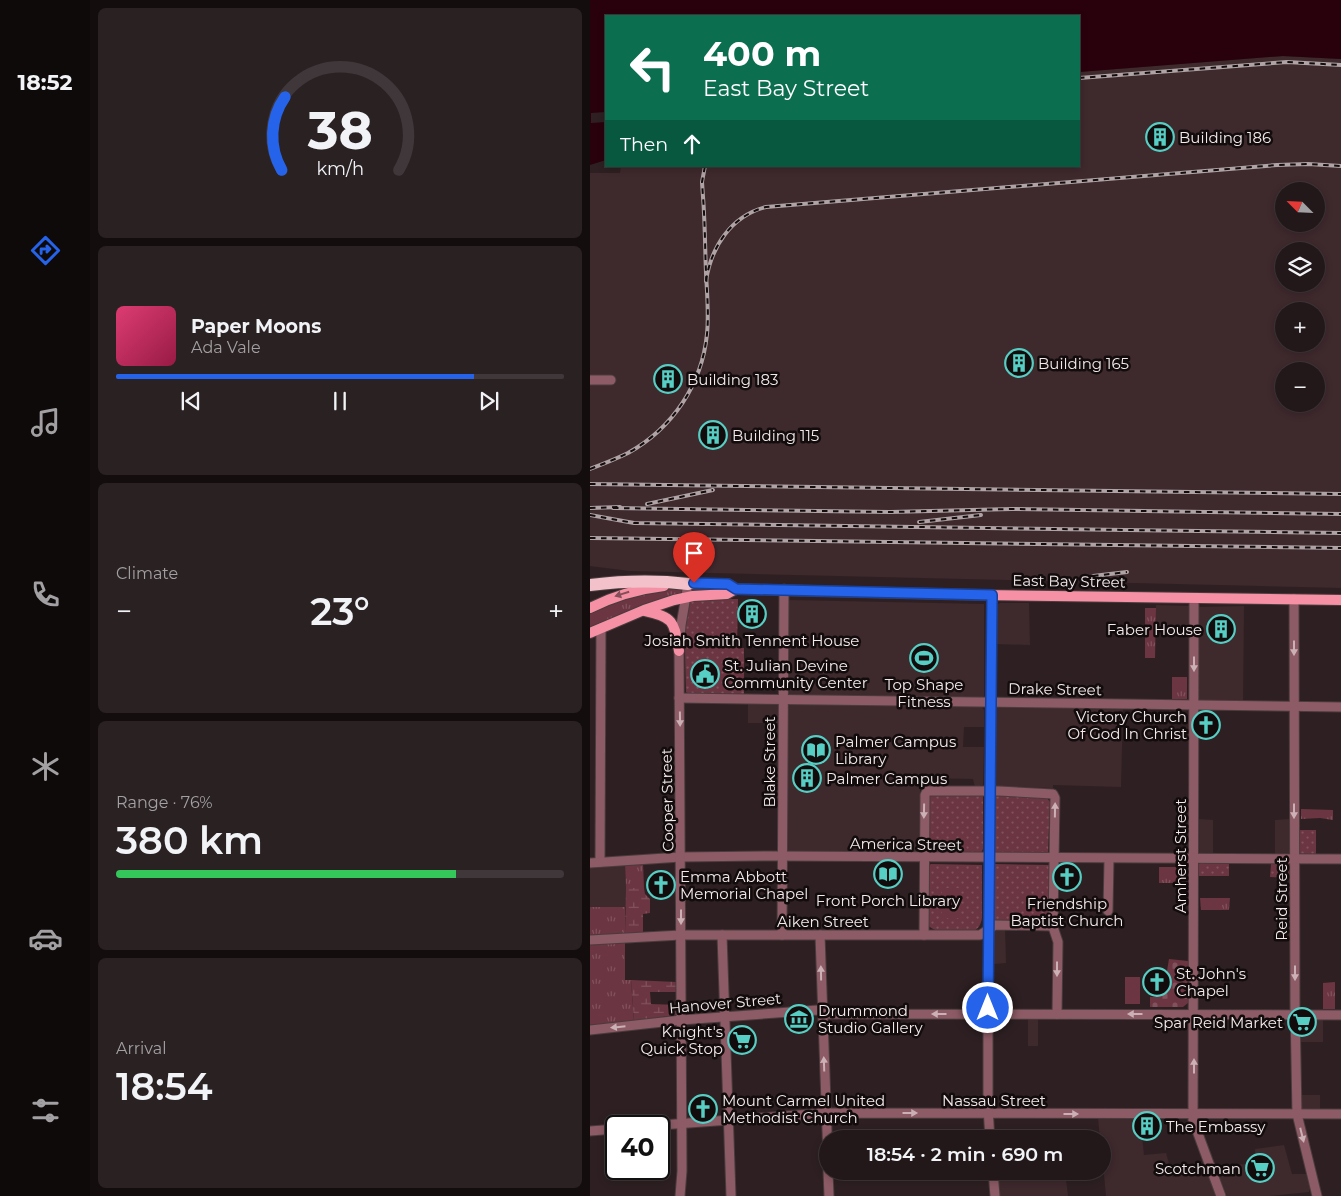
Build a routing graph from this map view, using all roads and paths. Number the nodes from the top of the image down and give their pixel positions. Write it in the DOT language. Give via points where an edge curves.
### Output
graph roads {
  1 [pos="590,380"];
  2 [pos="611,380"];
  3 [pos="688,584"];
  4 [pos="590,585"];
  5 [pos="736,589"];
  6 [pos="784,589"];
  7 [pos="992,595"];
  8 [pos="685,597"];
  9 [pos="1194,598"];
  10 [pos="1294,599"];
  11 [pos="1341,600"];
  12 [pos="590,608"];
  13 [pos="644,610"];
  14 [pos="601,628"];
  15 [pos="590,633"];
  16 [pos="679,651"];
  17 [pos="679,698"];
  18 [pos="783,700"];
  19 [pos="990,702"];
  20 [pos="1194,705"];
  21 [pos="1294,707"];
  22 [pos="1341,707"];
  23 [pos="990,791"];
  24 [pos="782,856"];
  25 [pos="681,857"];
  26 [pos="924,857"];
  27 [pos="988,858"];
  28 [pos="1054,859"];
  29 [pos="1109,859"];
  30 [pos="1194,859"];
  31 [pos="1294,859"];
  32 [pos="1341,859"];
  33 [pos="600,862"];
  34 [pos="590,863"];
  35 [pos="1108,911"];
  36 [pos="1054,926"];
  37 [pos="988,930"];
  38 [pos="681,935"];
  39 [pos="722,935"];
  40 [pos="782,935"];
  41 [pos="820,935"];
  42 [pos="924,935"];
  43 [pos="590,940"];
  44 [pos="822,1012"];
  45 [pos="988,1014"];
  46 [pos="1057,1014"];
  47 [pos="1194,1014"];
  48 [pos="1295,1015"];
  49 [pos="1341,1015"];
  50 [pos="725,1016"];
  51 [pos="681,1020"];
  52 [pos="590,1030"];
  53 [pos="826,1113"];
  54 [pos="988,1113"];
  55 [pos="1194,1114"];
  56 [pos="1297,1114"];
  57 [pos="1341,1114"];
  58 [pos="728,1121"];
  59 [pos="682,1124"];
  60 [pos="670,1125"];
  61 [pos="605,1130"];
  62 [pos="827,1130"];
  63 [pos="989,1130"];
  64 [pos="590,1131"];
  65 [pos="828,1180"];
  66 [pos="994,1180"];
  67 [pos="680,1196"];
  68 [pos="731,1196"];
  69 [pos="829,1196"];
  70 [pos="995,1196"];
  71 [pos="1221,1196"];
  72 [pos="1316,1196"];
  1 -- 2 [label="street"];
  3 -- 4 [label="highway" via="653,580"];
  3 -- 5 [label="main road" via="728,584"];
  3 -- 8 [label="street, Cooper Street"];
  3 -- 12 [label="main road, one-way" via="635,590"];
  5 -- 6 [label="main road, East Bay Street"];
  5 -- 8 [label="main road" via="727,594"];
  6 -- 7 [label="main road, East Bay Street"];
  6 -- 18 [label="street, Blake Street"];
  7 -- 9 [label="main road, East Bay Street"];
  7 -- 19 [label="street"];
  8 -- 13 [label="main road"];
  8 -- 16 [label="street, Cooper Street"];
  9 -- 10 [label="main road, East Bay Street"];
  9 -- 20 [label="street, Amherst Street, one-way"];
  10 -- 11 [label="main road, East Bay Street"];
  10 -- 21 [label="street, Reid Street, one-way"];
  13 -- 14 [label="main road"];
  13 -- 16 [label="main road" via="664,616 672,623"];
  14 -- 15 [label="main road"];
  14 -- 33 [label="street"];
  16 -- 17 [label="street, Cooper Street"];
  17 -- 18 [label="street, Drake Street"];
  17 -- 25 [label="street, Cooper Street, one-way"];
  18 -- 19 [label="street, Drake Street"];
  18 -- 24 [label="street, Blake Street"];
  19 -- 20 [label="street, Drake Street"];
  19 -- 23 [label="street"];
  20 -- 21 [label="street, Drake Street"];
  20 -- 30 [label="street, Amherst Street"];
  21 -- 22 [label="street, Drake Street"];
  21 -- 31 [label="street, Reid Street, one-way"];
  23 -- 26 [label="street, one-way" via="927,791"];
  23 -- 27 [label="street"];
  28 -- 23 [label="street, one-way" via="1053,794"];
  24 -- 25 [label="street, America Street"];
  24 -- 26 [label="street, America Street"];
  24 -- 40 [label="street, Blake Street"];
  25 -- 33 [label="street, America Street"];
  25 -- 38 [label="street, Cooper Street, one-way"];
  26 -- 27 [label="street, America Street"];
  26 -- 42 [label="street"];
  27 -- 28 [label="street, America Street"];
  27 -- 37 [label="street"];
  28 -- 29 [label="street, America Street"];
  28 -- 36 [label="street"];
  29 -- 30 [label="street, America Street"];
  29 -- 35 [label="street"];
  30 -- 31 [label="street, America Street"];
  30 -- 47 [label="street, Amherst Street"];
  31 -- 32 [label="street, America Street"];
  31 -- 48 [label="street, Reid Street, one-way"];
  33 -- 34 [label="street, America Street"];
  36 -- 37 [label="street, Aiken Street" via="994,925"];
  36 -- 46 [label="street, one-way" via="1058,942"];
  37 -- 42 [label="street, Aiken Street" via="980,935"];
  37 -- 45 [label="street"];
  38 -- 39 [label="street, Aiken Street"];
  38 -- 43 [label="street, Aiken Street"];
  38 -- 51 [label="street, Cooper Street"];
  39 -- 40 [label="street, Aiken Street"];
  39 -- 50 [label="street"];
  40 -- 41 [label="street, Aiken Street"];
  41 -- 42 [label="street, Aiken Street"];
  44 -- 41 [label="street, one-way"];
  45 -- 44 [label="street, Hanover Street, one-way"];
  44 -- 50 [label="street, Hanover Street"];
  53 -- 44 [label="street, one-way"];
  45 -- 46 [label="street, Hanover Street"];
  45 -- 54 [label="street"];
  47 -- 46 [label="street, Hanover Street, one-way"];
  47 -- 48 [label="street, Hanover Street"];
  55 -- 47 [label="street, Amherst Street, one-way"];
  48 -- 49 [label="street, Hanover Street"];
  48 -- 56 [label="street, Reid Street"];
  50 -- 51 [label="street, Hanover Street"];
  50 -- 58 [label="street"];
  51 -- 52 [label="street, Hanover Street, one-way"];
  51 -- 59 [label="street, Cooper Street"];
  53 -- 54 [label="street, Nassau Street, one-way"];
  53 -- 58 [label="street, Nassau Street"];
  53 -- 62 [label="street"];
  54 -- 55 [label="street, Nassau Street, one-way"];
  54 -- 63 [label="street"];
  55 -- 56 [label="street, Nassau Street"];
  55 -- 71 [label="street, Amherst Street" via="1193,1120"];
  56 -- 57 [label="street, Nassau Street"];
  56 -- 72 [label="street, Reid Street, one-way"];
  58 -- 59 [label="street, Nassau Street"];
  58 -- 68 [label="street"];
  59 -- 60 [label="street, Nassau Street"];
  59 -- 67 [label="street, Cooper Street"];
  61 -- 64 [label="street"];
  65 -- 69 [label="street"];
  66 -- 70 [label="street"];
}
